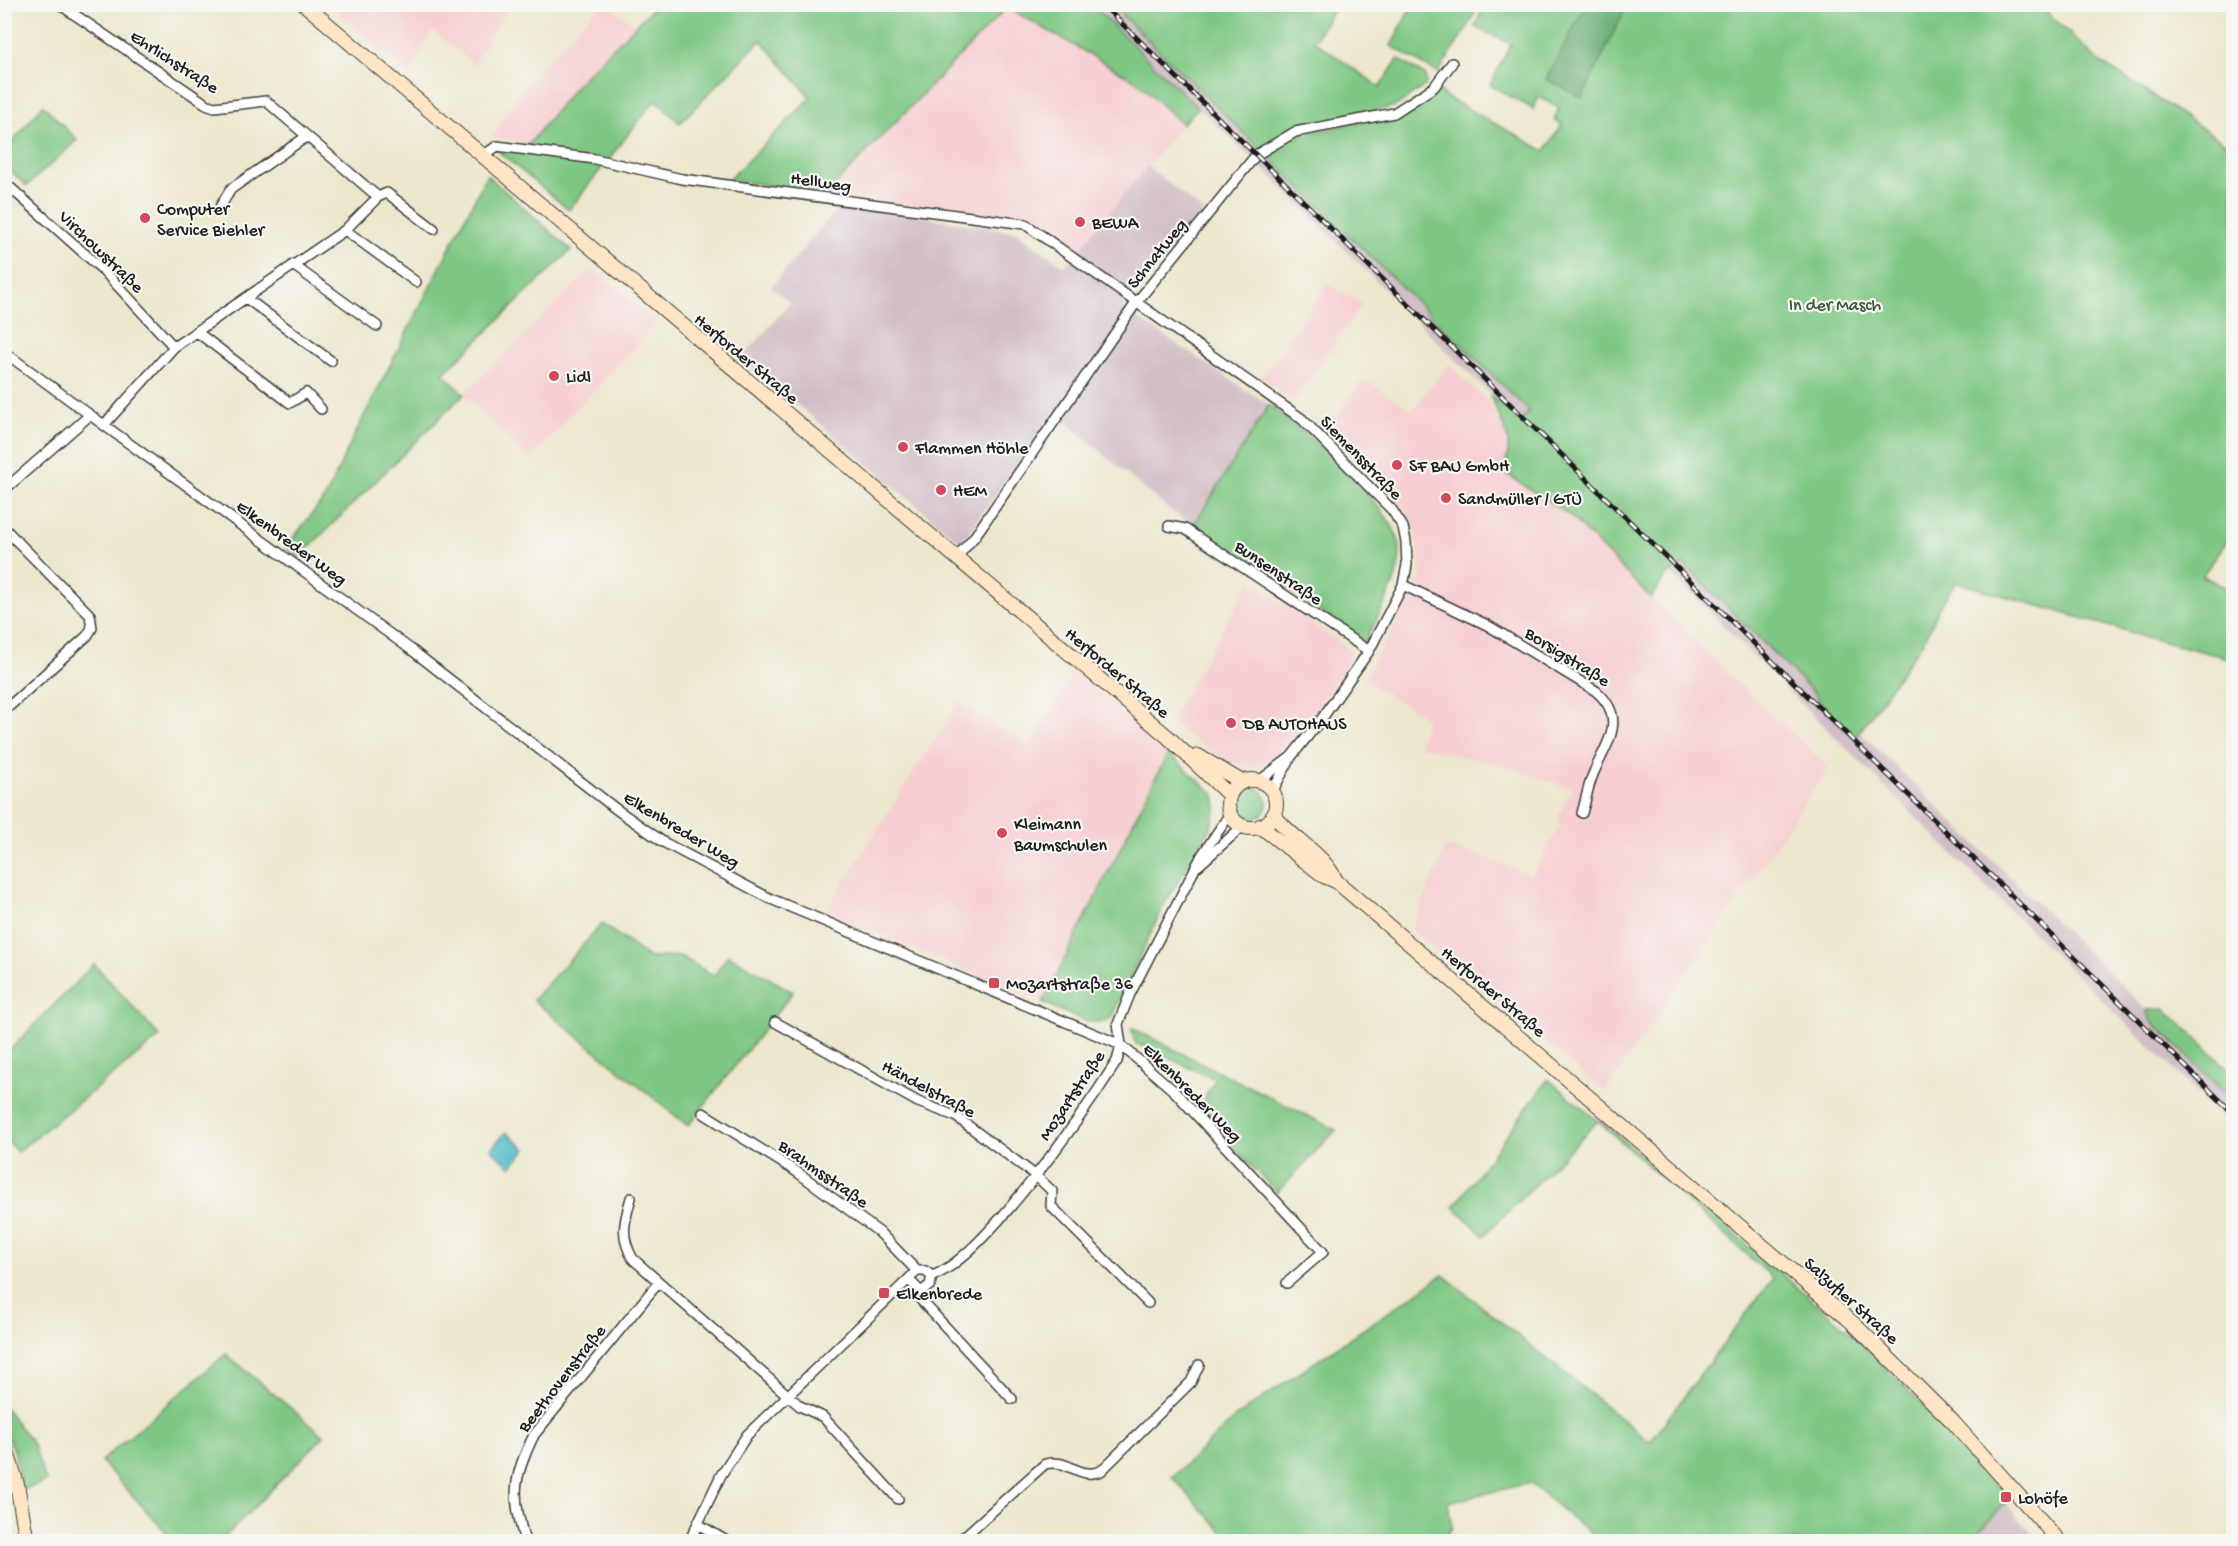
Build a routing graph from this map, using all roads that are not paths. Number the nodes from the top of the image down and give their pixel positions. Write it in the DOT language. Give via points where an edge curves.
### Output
graph roads {
  1 [pos="59,4"];
  2 [pos="304,4"];
  3 [pos="1452,63"];
  4 [pos="306,137"];
  5 [pos="483,156"];
  6 [pos="4,182"];
  7 [pos="378,197"];
  8 [pos="217,212"];
  9 [pos="434,229"];
  10 [pos="345,230"];
  11 [pos="293,265"];
  12 [pos="416,282"];
  13 [pos="246,298"];
  14 [pos="1136,303"];
  15 [pos="377,326"];
  16 [pos="196,332"];
  17 [pos="174,346"];
  18 [pos="4,352"];
  19 [pos="331,361"];
  20 [pos="321,409"];
  21 [pos="90,415"];
  22 [pos="104,425"];
  23 [pos="4,490"];
  24 [pos="1169,526"];
  25 [pos="4,528"];
  26 [pos="956,558"];
  27 [pos="1403,585"];
  28 [pos="1369,651"];
  29 [pos="4,711"];
  30 [pos="1168,737"];
  31 [pos="1291,757"];
  32 [pos="1259,781"];
  33 [pos="1242,782"];
  34 [pos="1272,792"];
  35 [pos="1229,795"];
  36 [pos="1582,813"];
  37 [pos="1230,814"];
  38 [pos="1273,814"];
  39 [pos="1243,826"];
  40 [pos="1260,826"];
  41 [pos="1198,866"];
  42 [pos="1336,881"];
  43 [pos="775,1022"];
  44 [pos="1121,1045"];
  45 [pos="1600,1105"];
  46 [pos="703,1113"];
  47 [pos="1035,1175"];
  48 [pos="631,1198"];
  49 [pos="917,1271"];
  50 [pos="932,1276"];
  51 [pos="909,1280"];
  52 [pos="660,1282"];
  53 [pos="1287,1283"];
  54 [pos="921,1292"];
  55 [pos="1148,1303"];
  56 [pos="1199,1365"];
  57 [pos="789,1395"];
  58 [pos="1012,1399"];
  59 [pos="4,1442"];
  60 [pos="898,1499"];
  61 [pos="698,1524"];
  62 [pos="27,1542"];
  63 [pos="525,1542"];
  64 [pos="689,1542"];
  65 [pos="728,1542"];
  66 [pos="958,1542"];
  67 [pos="2060,1542"];
  1 -- 4 [label="street, Ehrlichstraße" via="206,104 214,107 266,101"];
  2 -- 5 [label="main road, Herforder Straße"];
  3 -- 14 [label="street, Schnatweg" via="1434,87 1394,114 1295,132 1256,155"];
  4 -- 7 [label="street, Ehrlichstraße"];
  4 -- 8 [label="street" via="231,189"];
  5 -- 14 [label="street, Hellweg" via="497,147 537,150 682,179 1025,224"];
  5 -- 26 [label="main road, Herforder Straße"];
  6 -- 17 [label="street, Virchowstraße" via="104,271"];
  7 -- 9 [label="street" via="387,193"];
  7 -- 10 [label="street"];
  10 -- 11 [label="street"];
  10 -- 12 [label="street"];
  11 -- 13 [label="street"];
  11 -- 15 [label="street"];
  13 -- 16 [label="street"];
  13 -- 19 [label="street"];
  14 -- 26 [label="street, Schnatweg"];
  14 -- 27 [label="street, Siemensstraße" via="1302,419 1392,510 1403,527 1406,542"];
  16 -- 17 [label="street"];
  16 -- 20 [label="street" via="290,403 306,393"];
  17 -- 22 [label="street"];
  18 -- 21 [label="street, Elkenbreder Weg"];
  21 -- 22 [label="street, Elkenbreder Weg"];
  21 -- 23 [label="street"];
  22 -- 44 [label="street, Elkenbreder Weg" via="413,651 663,842 771,899"];
  24 -- 28 [label="street, Bunsenstraße" via="1185,529"];
  25 -- 29 [label="street" via="90,615 92,623 87,636"];
  26 -- 30 [label="main road, Herforder Straße"];
  27 -- 28 [label="street, Siemensstraße"];
  27 -- 36 [label="street, Borsigstraße" via="1487,625 1607,700 1612,710 1612,734 1593,775"];
  28 -- 31 [label="street, Siemensstraße"];
  30 -- 33 [label="main road, Herforder Straße"];
  30 -- 35 [label="main road, Herforder Straße"];
  31 -- 32 [label="street, Siemensstraße"];
  31 -- 34 [label="street, Siemensstraße"];
  32 -- 33 [label="main road"];
  32 -- 34 [label="main road"];
  33 -- 35 [label="main road"];
  34 -- 38 [label="main road"];
  35 -- 37 [label="main road"];
  37 -- 39 [label="main road"];
  37 -- 41 [label="street, Mozartstraße"];
  38 -- 40 [label="main road"];
  38 -- 42 [label="main road, Herforder Straße" via="1282,827 1331,869"];
  39 -- 40 [label="main road"];
  39 -- 41 [label="street, Mozartstraße"];
  40 -- 42 [label="main road, Herforder Straße"];
  41 -- 44 [label="street, Mozartstraße" via="1130,994 1118,1024"];
  42 -- 45 [label="main road, Herforder Straße"];
  43 -- 47 [label="street, Händelstraße" via="918,1101 955,1116"];
  44 -- 47 [label="street, Mozartstraße" via="1117,1061 1105,1080"];
  44 -- 53 [label="street, Elkenbreder Weg" via="1174,1091 1323,1252"];
  45 -- 67 [label="main road, Salzufler Straße" via="1861,1331 1953,1422"];
  46 -- 49 [label="street, Brahmsstraße" via="796,1172 879,1232"];
  47 -- 50 [label="street, Mozartstraße" via="981,1238 949,1268"];
  47 -- 55 [label="street, Händelstraße" via="1052,1191 1051,1206"];
  48 -- 52 [label="street" via="624,1223 624,1245"];
  49 -- 50 [label="street"];
  49 -- 51 [label="street"];
  50 -- 54 [label="street, Mozartstraße" via="930,1285"];
  51 -- 54 [label="street"];
  51 -- 57 [label="street"];
  52 -- 57 [label="street"];
  52 -- 63 [label="street, Beethovenstraße" via="534,1435 516,1483 515,1503"];
  54 -- 58 [label="street" via="920,1299"];
  56 -- 66 [label="street" via="1191,1382 1101,1471 1081,1473 1057,1461 1046,1464"];
  57 -- 60 [label="street" via="800,1406 823,1417"];
  57 -- 61 [label="street" via="734,1453"];
  59 -- 62 [label="main road" via="17,1484"];
  61 -- 64 [label="street"];
  61 -- 65 [label="street"];
}
